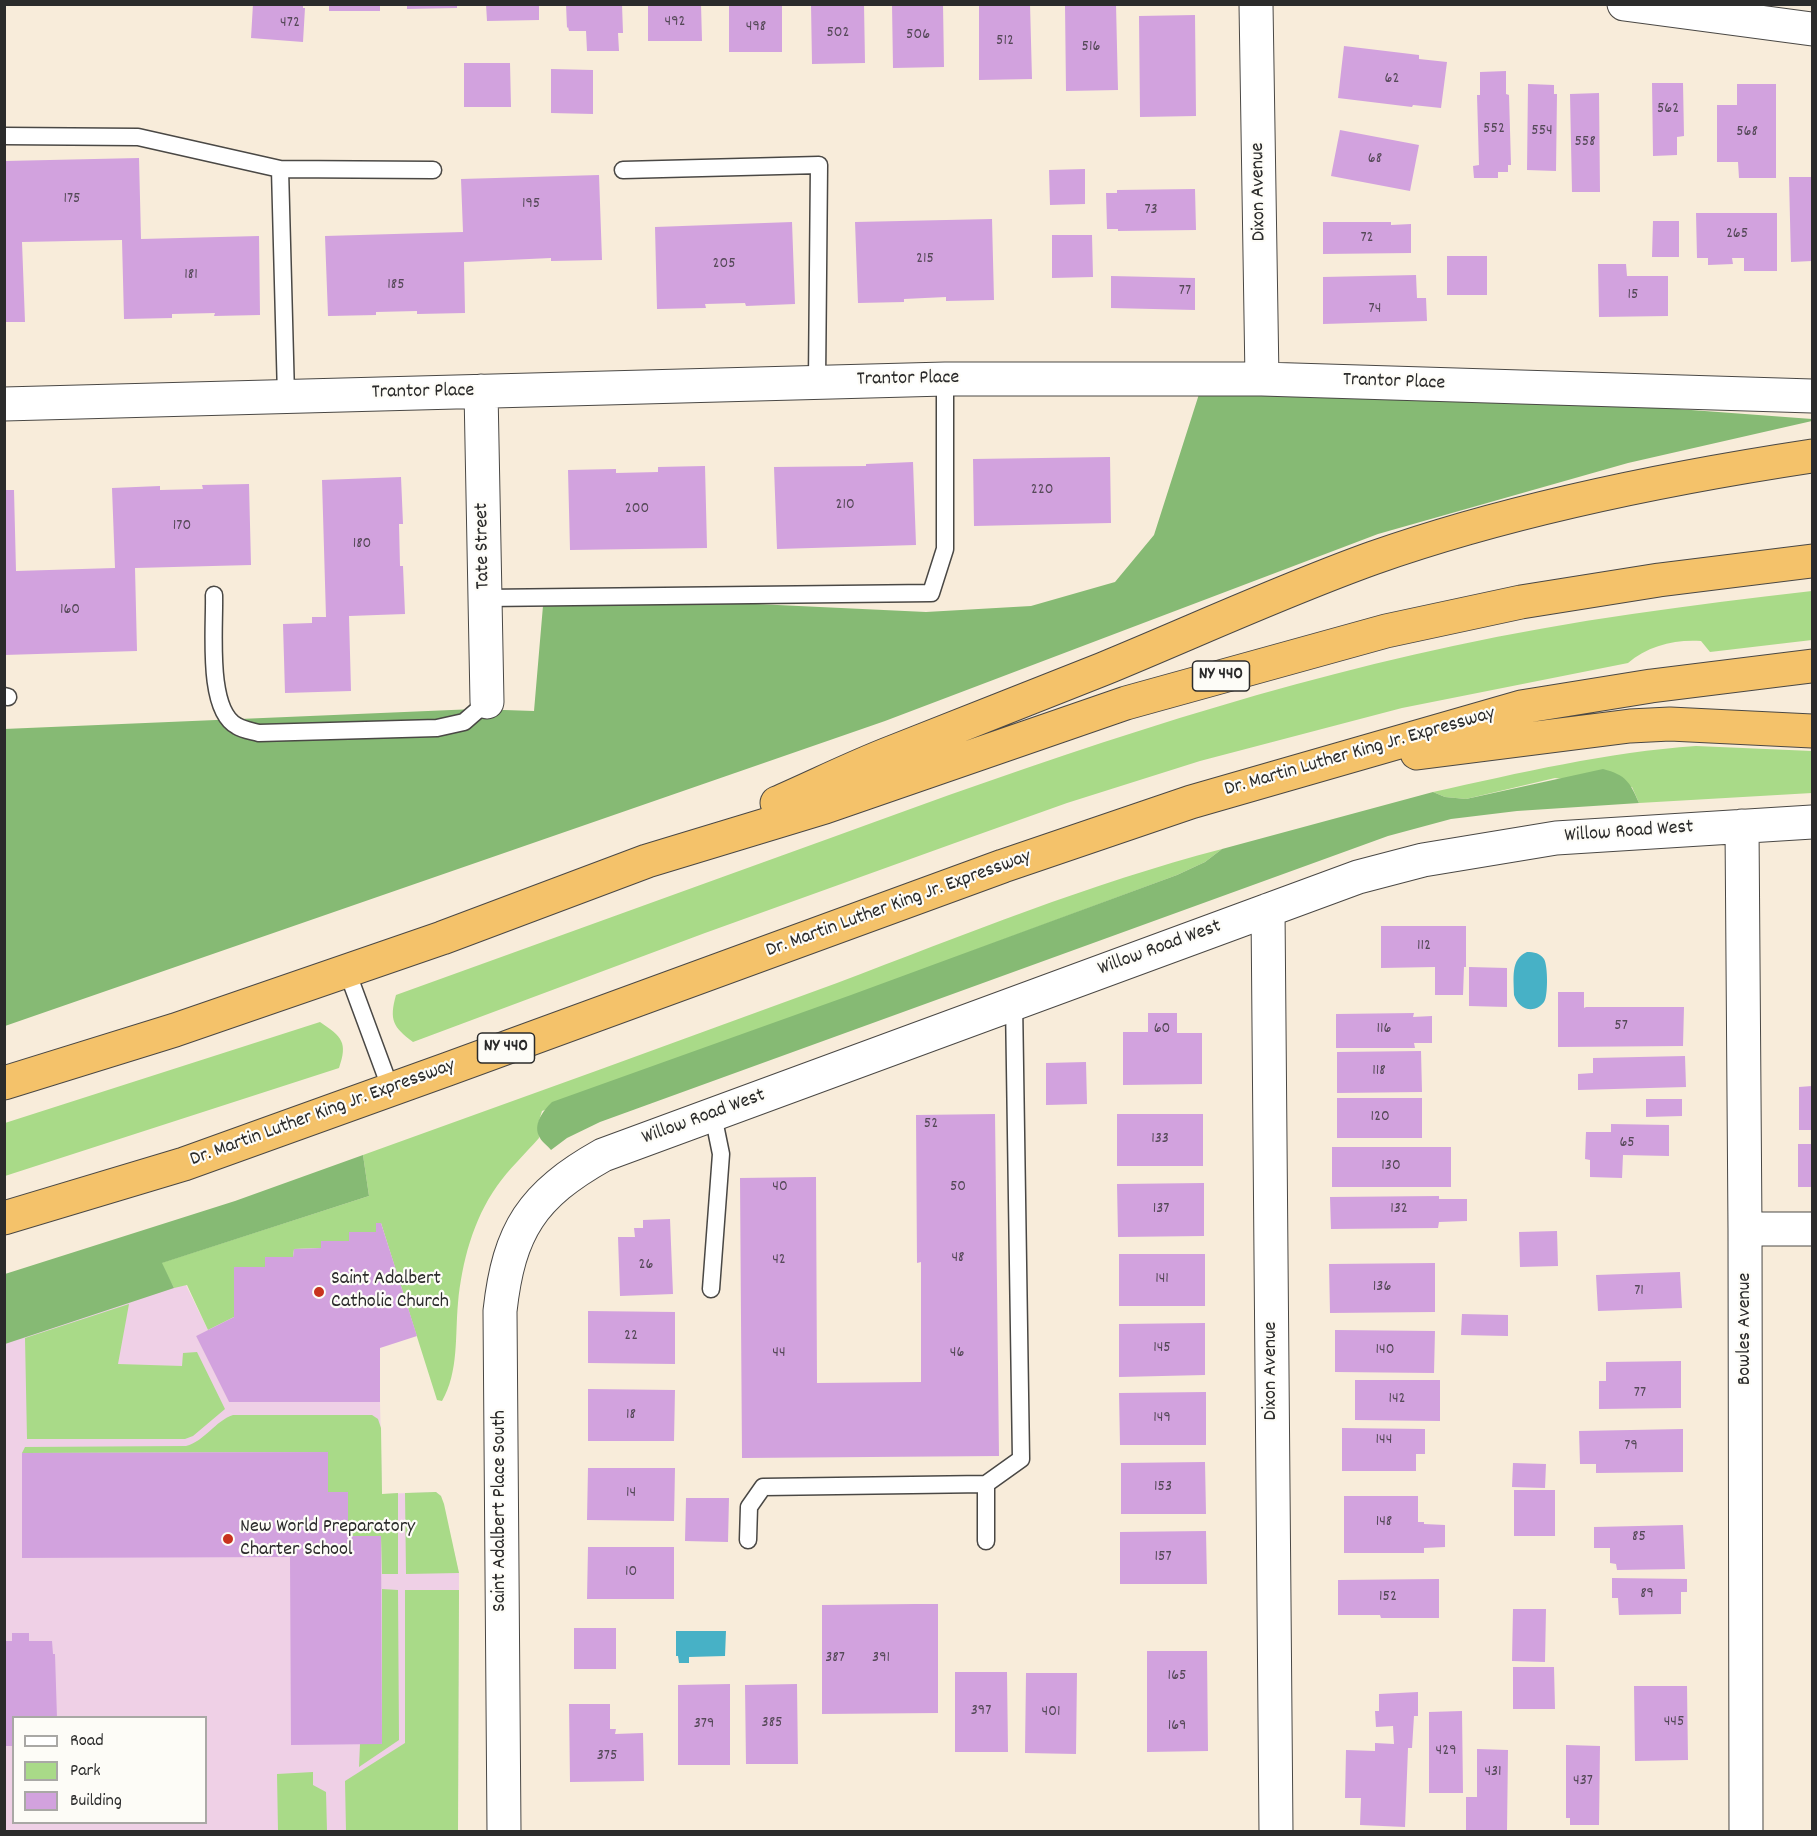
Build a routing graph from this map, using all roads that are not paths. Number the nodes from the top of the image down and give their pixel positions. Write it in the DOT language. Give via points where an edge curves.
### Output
graph roads {
  1 [pos="1256,4"];
  2 [pos="1624,4"];
  3 [pos="1812,29"];
  4 [pos="4,136"];
  5 [pos="280,169"];
  6 [pos="433,170"];
  7 [pos="623,170"];
  8 [pos="1262,379"];
  9 [pos="945,380"];
  10 [pos="817,381"];
  11 [pos="481,391"];
  12 [pos="286,396"];
  13 [pos="1812,396"];
  14 [pos="4,404"];
  15 [pos="1812,456"];
  16 [pos="1812,561"];
  17 [pos="214,595"];
  18 [pos="485,598"];
  19 [pos="1812,666"];
  20 [pos="487,702"];
  21 [pos="1812,731"];
  22 [pos="1317,765"];
  23 [pos="1812,822"];
  24 [pos="1742,826"];
  25 [pos="647,861"];
  26 [pos="1268,910"];
  27 [pos="347,971"];
  28 [pos="1014,1002"];
  29 [pos="4,1083"];
  30 [pos="391,1090"];
  31 [pos="713,1115"];
  32 [pos="541,1199"];
  33 [pos="4,1218"];
  34 [pos="1746,1229"];
  35 [pos="1812,1229"];
  36 [pos="711,1289"];
  37 [pos="986,1484"];
  38 [pos="748,1540"];
  39 [pos="986,1541"];
  40 [pos="504,1832"];
  41 [pos="1276,1832"];
  42 [pos="1746,1832"];
  1 -- 8 [label="street, Dixon Avenue"];
  2 -- 3 [label="street"];
  4 -- 5 [label="lane" via="138,137"];
  5 -- 6 [label="lane"];
  5 -- 12 [label="lane"];
  7 -- 10 [label="lane" via="819,165"];
  8 -- 9 [label="street, Trantor Place"];
  8 -- 13 [label="street, Trantor Place"];
  9 -- 10 [label="street, Trantor Place"];
  9 -- 18 [label="lane" via="945,549 931,594"];
  10 -- 11 [label="street, Trantor Place"];
  11 -- 12 [label="street, Trantor Place"];
  11 -- 18 [label="street, Tate Street"];
  12 -- 14 [label="street, Trantor Place"];
  15 -- 25 [label="highway" via="1604,494 1375,557 890,753"];
  16 -- 25 [label="highway, NY 440" via="1521,602 1386,631 1126,703 825,807"];
  17 -- 20 [label="lane" via="215,689 224,714 236,726 260,733 436,728 464,722"];
  18 -- 20 [label="street, Tate Street"];
  19 -- 22 [label="highway, Dr. Martin Luther King Jr. Expressway / NY 440" via="1521,707"];
  21 -- 22 [label="highway" via="1670,724 1630,726"];
  22 -- 30 [label="highway, Dr. Martin Luther King Jr. Expressway / NY 440" via="1191,802 1003,866"];
  23 -- 24 [label="street, Willow Road West"];
  24 -- 26 [label="street, Willow Road West" via="1556,838 1490,847 1358,877"];
  24 -- 34 [label="street, Bowles Avenue"];
  25 -- 27 [label="highway, NY 440"];
  26 -- 28 [label="street, Willow Road West"];
  26 -- 41 [label="street, Dixon Avenue"];
  27 -- 29 [label="highway, NY 440"];
  27 -- 30 [label="lane"];
  28 -- 31 [label="street, Willow Road West"];
  28 -- 37 [label="lane" via="1021,1459"];
  30 -- 33 [label="highway, Dr. Martin Luther King Jr. Expressway / NY 440" via="184,1164"];
  31 -- 32 [label="street, Willow Road West" via="603,1155 576,1170"];
  31 -- 36 [label="lane" via="722,1154"];
  32 -- 40 [label="street, Saint Adalbert Place South" via="511,1248 500,1311"];
  34 -- 35 [label="street"];
  34 -- 42 [label="street, Bowles Avenue"];
  37 -- 38 [label="lane" via="763,1486 749,1507"];
  37 -- 39 [label="lane"];
}
